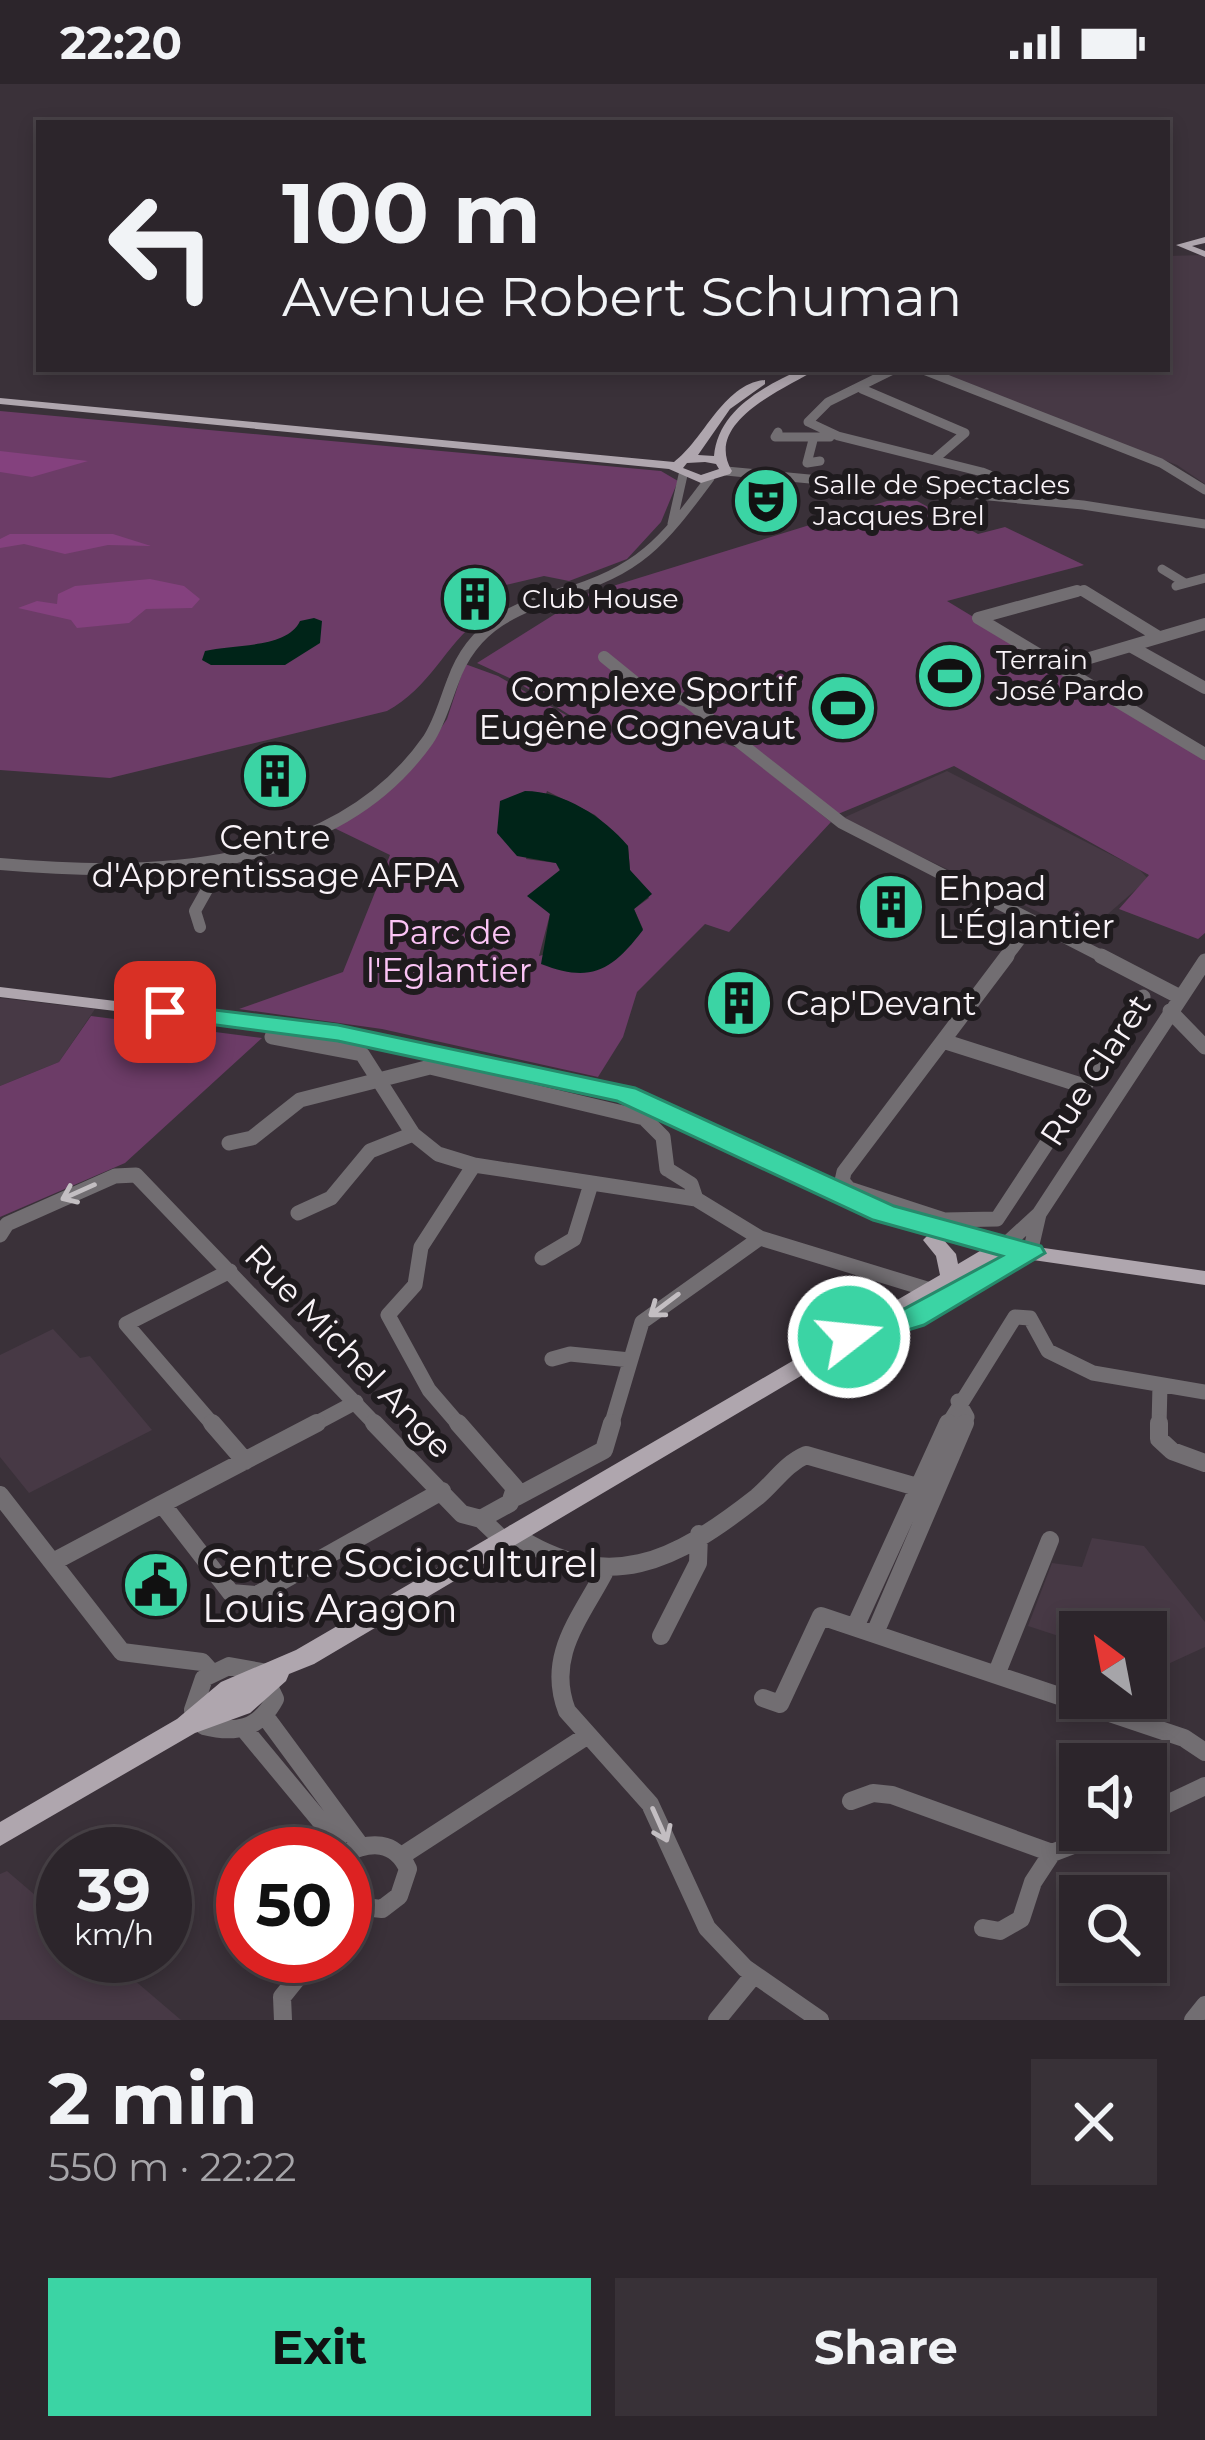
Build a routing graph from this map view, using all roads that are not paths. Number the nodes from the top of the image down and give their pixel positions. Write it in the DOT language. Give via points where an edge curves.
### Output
graph roads {
  1 [pos="1205,240"];
  2 [pos="1184,248"];
  3 [pos="1170,249"];
  4 [pos="1204,254"];
  5 [pos="782,372"];
  6 [pos="805,372"];
  7 [pos="890,372"];
  8 [pos="929,372"];
  9 [pos="862,389"];
  10 [pos="0,401"];
  11 [pos="778,432"];
  12 [pos="826,433"];
  13 [pos="813,440"];
  14 [pos="935,458"];
  15 [pos="820,461"];
  16 [pos="723,466"];
  17 [pos="682,467"];
  18 [pos="710,478"];
  19 [pos="1028,488"];
  20 [pos="1205,490"];
  21 [pos="1021,499"];
  22 [pos="1048,501"];
  23 [pos="672,524"];
  24 [pos="1205,524"];
  25 [pos="1162,569"];
  26 [pos="1205,578"];
  27 [pos="1205,624"];
  28 [pos="1159,638"];
  29 [pos="1130,646"];
  30 [pos="604,657"];
  31 [pos="1059,667"];
  32 [pos="1205,688"];
  33 [pos="1205,754"];
  34 [pos="208,863"];
  35 [pos="0,864"];
  36 [pos="1034,922"];
  37 [pos="200,927"];
  38 [pos="1205,961"];
  39 [pos="0,992"];
  40 [pos="1178,996"];
  41 [pos="1143,997"];
  42 [pos="1170,1011"];
  43 [pos="272,1037"];
  44 [pos="943,1040"];
  45 [pos="1205,1047"];
  46 [pos="378,1078"];
  47 [pos="1084,1086"];
  48 [pos="710,1129"];
  49 [pos="413,1134"];
  50 [pos="229,1143"];
  51 [pos="474,1166"];
  52 [pos="667,1169"];
  53 [pos="591,1184"];
  54 [pos="636,1190"];
  55 [pos="696,1199"];
  56 [pos="298,1213"];
  57 [pos="1039,1214"];
  58 [pos="0,1235"];
  59 [pos="760,1238"];
  60 [pos="933,1240"];
  61 [pos="1010,1254"];
  62 [pos="542,1258"];
  63 [pos="230,1271"];
  64 [pos="1205,1278"];
  65 [pos="1205,1287"];
  66 [pos="943,1288"];
  67 [pos="553,1360"];
  68 [pos="630,1360"];
  69 [pos="1160,1385"];
  70 [pos="1205,1392"];
  71 [pos="356,1402"];
  72 [pos="958,1402"];
  73 [pos="245,1461"];
  74 [pos="1205,1463"];
  75 [pos="917,1487"];
  76 [pos="442,1491"];
  77 [pos="0,1495"];
  78 [pos="516,1497"];
  79 [pos="162,1504"];
  80 [pos="481,1519"];
  81 [pos="9,1521"];
  82 [pos="698,1534"];
  83 [pos="508,1537"];
  84 [pos="1050,1540"];
  85 [pos="53,1562"];
  86 [pos="604,1573"];
  87 [pos="855,1627"];
  88 [pos="875,1634"];
  89 [pos="661,1636"];
  90 [pos="211,1672"];
  91 [pos="996,1675"];
  92 [pos="272,1676"];
  93 [pos="763,1698"];
  94 [pos="265,1717"];
  95 [pos="193,1722"];
  96 [pos="245,1730"];
  97 [pos="584,1737"];
  98 [pos="1205,1752"];
  99 [pos="1205,1786"];
  100 [pos="851,1801"];
  101 [pos="1167,1804"];
  102 [pos="326,1827"];
  103 [pos="333,1827"];
  104 [pos="0,1835"];
  105 [pos="372,1847"];
  106 [pos="1059,1850"];
  107 [pos="1052,1853"];
  108 [pos="403,1855"];
  109 [pos="372,1910"];
  110 [pos="983,1928"];
  111 [pos="753,1976"];
  112 [pos="293,1983"];
  113 [pos="1205,2005"];
  114 [pos="283,2020"];
  115 [pos="717,2020"];
  116 [pos="820,2020"];
  117 [pos="1193,2020"];
  1 -- 2 [label="main road"];
  2 -- 3 [label="main road"];
  2 -- 4 [label="main road"];
  5 -- 17 [label="main road" via="726,407"];
  6 -- 16 [label="main road" via="736,418"];
  7 -- 9 [label="street"];
  8 -- 20 [label="street" via="1161,463"];
  9 -- 12 [label="street" via="810,417"];
  9 -- 14 [label="street" via="965,433"];
  10 -- 17 [label="main road"];
  11 -- 13 [label="street"];
  12 -- 13 [label="street"];
  12 -- 14 [label="street"];
  13 -- 15 [label="street" via="807,463"];
  14 -- 19 [label="street"];
  16 -- 17 [label="main road"];
  16 -- 18 [label="main road"];
  16 -- 21 [label="street"];
  17 -- 18 [label="main road"];
  17 -- 23 [label="street"];
  18 -- 23 [label="street"];
  19 -- 21 [label="street"];
  19 -- 22 [label="street"];
  21 -- 22 [label="street"];
  22 -- 24 [label="street"];
  23 -- 34 [label="street" via="639,563 512,611 473,638 436,726 382,788 289,841"];
  25 -- 26 [label="street" via="1180,585"];
  27 -- 28 [label="street"];
  28 -- 29 [label="street"];
  28 -- 31 [label="street" via="1082,590 978,618"];
  29 -- 31 [label="street"];
  29 -- 32 [label="street"];
  30 -- 36 [label="street" via="636,683 687,700 835,819"];
  31 -- 33 [label="street"];
  34 -- 35 [label="street" via="115,871"];
  34 -- 37 [label="street" via="213,879 195,911"];
  36 -- 40 [label="street"];
  36 -- 44 [label="street"];
  38 -- 40 [label="street, Rue Claret"];
  39 -- 48 [label="main road" via="338,1033 625,1094"];
  40 -- 42 [label="street, Rue Claret"];
  41 -- 47 [label="street"];
  42 -- 45 [label="street"];
  42 -- 57 [label="street, Rue Claret"];
  43 -- 46 [label="street" via="362,1054"];
  44 -- 47 [label="street"];
  44 -- 47 [label="street" via="844,1172 849,1189 921,1214 997,1219"];
  46 -- 49 [label="street"];
  46 -- 50 [label="street" via="300,1100 252,1138"];
  46 -- 52 [label="street" via="430,1067 627,1111 663,1137"];
  48 -- 60 [label="main road" via="829,1200"];
  48 -- 61 [label="main road" via="850,1200"];
  49 -- 51 [label="street" via="438,1154"];
  49 -- 56 [label="street" via="370,1151 331,1198"];
  51 -- 53 [label="street"];
  51 -- 78 [label="street" via="421,1247 415,1285 388,1316 429,1390"];
  52 -- 54 [label="street"];
  52 -- 55 [label="street" via="691,1184"];
  53 -- 54 [label="street"];
  53 -- 62 [label="street" via="574,1239"];
  54 -- 55 [label="street"];
  55 -- 59 [label="street"];
  57 -- 61 [label="street, Rue Claret"];
  57 -- 61 [label="street, Rue Claret"];
  63 -- 58 [label="street, Rue Michel Ange, one-way" via="136,1175 115,1176 8,1224"];
  59 -- 66 [label="street"];
  59 -- 68 [label="street, one-way" via="643,1322"];
  60 -- 61 [label="main road"];
  60 -- 66 [label="main road" via="946,1254"];
  61 -- 64 [label="main road"];
  61 -- 65 [label="main road"];
  61 -- 66 [label="main road"];
  63 -- 71 [label="street, Rue Michel Ange"];
  63 -- 73 [label="street" via="126,1324"];
  66 -- 83 [label="main road" via="913,1318 849,1337"];
  67 -- 68 [label="street"];
  68 -- 78 [label="street" via="604,1450"];
  69 -- 70 [label="street"];
  69 -- 72 [label="street" via="1093,1373 1048,1352 1023,1316 1008,1322 1004,1342"];
  69 -- 74 [label="street" via="1160,1438"];
  71 -- 73 [label="street"];
  71 -- 76 [label="street, Rue Michel Ange"];
  72 -- 75 [label="street"];
  72 -- 88 [label="street" via="968,1417"];
  73 -- 79 [label="street"];
  75 -- 82 [label="street" via="806,1455"];
  75 -- 87 [label="street"];
  76 -- 79 [label="street" via="256,1595 232,1593"];
  76 -- 80 [label="street, Rue Michel Ange" via="462,1514"];
  77 -- 81 [label="street"];
  78 -- 80 [label="street"];
  79 -- 85 [label="street"];
  80 -- 83 [label="street, Rue Michel Ange"];
  81 -- 85 [label="street"];
  82 -- 86 [label="street" via="644,1567"];
  82 -- 89 [label="street" via="698,1563"];
  83 -- 86 [label="street, Rue Michel Ange"];
  83 -- 92 [label="main road"];
  84 -- 91 [label="street"];
  85 -- 90 [label="street" via="122,1652 202,1662"];
  86 -- 97 [label="street" via="557,1669 564,1704"];
  87 -- 88 [label="street"];
  87 -- 93 [label="street" via="821,1616 780,1704"];
  88 -- 91 [label="street"];
  90 -- 92 [label="street" via="241,1666"];
  90 -- 95 [label="street" via="195,1694"];
  91 -- 98 [label="street"];
  92 -- 94 [label="street" via="275,1699"];
  92 -- 95 [label="main road" via="241,1706"];
  94 -- 96 [label="street"];
  94 -- 103 [label="street"];
  95 -- 96 [label="street"];
  95 -- 104 [label="main road"];
  96 -- 102 [label="street"];
  97 -- 108 [label="street"];
  97 -- 111 [label="street, one-way" via="650,1803 690,1902"];
  99 -- 101 [label="street"];
  100 -- 107 [label="street" via="892,1795"];
  105 -- 108 [label="street"];
  106 -- 107 [label="street"];
  107 -- 110 [label="street" via="1021,1919"];
  108 -- 109 [label="street" via="404,1893"];
  111 -- 115 [label="street"];
  111 -- 116 [label="street"];
  112 -- 114 [label="street" via="282,1997"];
  113 -- 117 [label="street"];
}
